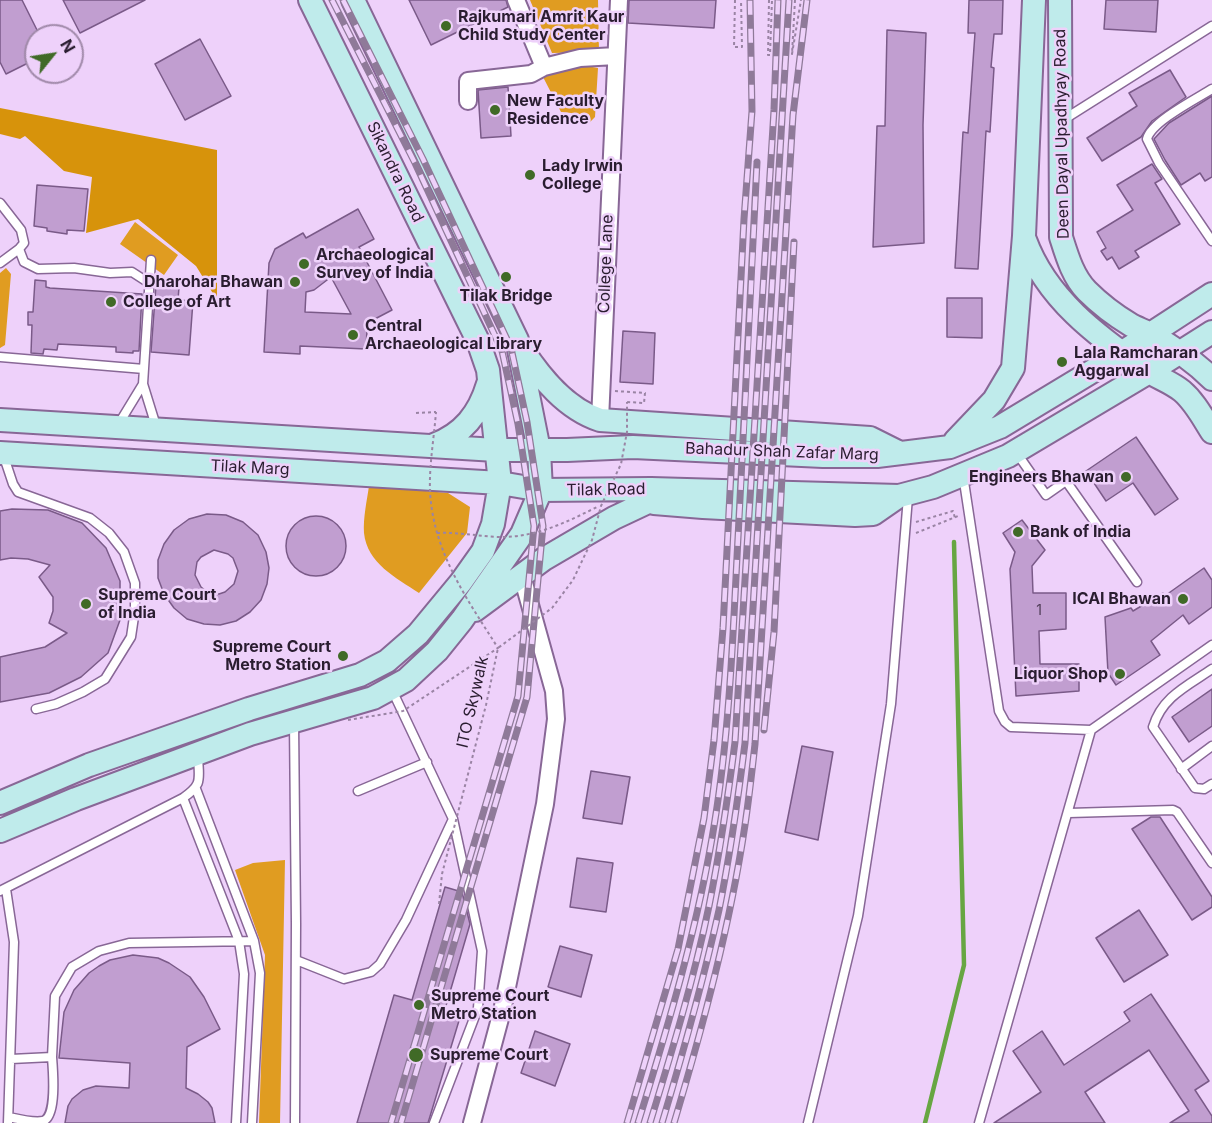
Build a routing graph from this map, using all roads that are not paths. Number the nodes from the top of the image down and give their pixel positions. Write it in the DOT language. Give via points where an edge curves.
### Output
graph roads {
  1 [pos="310,0"];
  2 [pos="352,0"];
  3 [pos="516,0"];
  4 [pos="619,0"];
  5 [pos="1034,0"];
  6 [pos="1060,0"];
  7 [pos="1212,26"];
  8 [pos="616,56"];
  9 [pos="544,67"];
  10 [pos="1212,89"];
  11 [pos="468,101"];
  12 [pos="1060,122"];
  13 [pos="0,203"];
  14 [pos="1024,236"];
  15 [pos="1212,241"];
  16 [pos="20,249"];
  17 [pos="151,260"];
  18 [pos="0,263"];
  19 [pos="149,283"];
  20 [pos="1212,294"];
  21 [pos="500,306"];
  22 [pos="468,319"];
  23 [pos="1212,332"];
  24 [pos="1151,334"];
  25 [pos="517,340"];
  26 [pos="1122,353"];
  27 [pos="1179,354"];
  28 [pos="0,357"];
  29 [pos="144,369"];
  30 [pos="1140,378"];
  31 [pos="489,379"];
  32 [pos="1212,379"];
  33 [pos="143,384"];
  34 [pos="0,420"];
  35 [pos="600,420"];
  36 [pos="635,424"];
  37 [pos="117,427"];
  38 [pos="157,430"];
  39 [pos="1212,432"];
  40 [pos="1212,438"];
  41 [pos="434,445"];
  42 [pos="633,447"];
  43 [pos="950,447"];
  44 [pos="495,450"];
  45 [pos="539,450"];
  46 [pos="1015,452"];
  47 [pos="1,453"];
  48 [pos="902,453"];
  49 [pos="963,475"];
  50 [pos="500,483"];
  51 [pos="903,495"];
  52 [pos="539,496"];
  53 [pos="648,502"];
  54 [pos="522,576"];
  55 [pos="1137,582"];
  56 [pos="462,620"];
  57 [pos="420,632"];
  58 [pos="1212,645"];
  59 [pos="437,651"];
  60 [pos="1212,669"];
  61 [pos="391,688"];
  62 [pos="36,710"];
  63 [pos="294,722"];
  64 [pos="1091,730"];
  65 [pos="1212,746"];
  66 [pos="198,753"];
  67 [pos="427,762"];
  68 [pos="1181,769"];
  69 [pos="1212,784"];
  70 [pos="196,789"];
  71 [pos="358,791"];
  72 [pos="183,798"];
  73 [pos="0,803"];
  74 [pos="1069,813"];
  75 [pos="453,819"];
  76 [pos="0,831"];
  77 [pos="1212,863"];
  78 [pos="3,890"];
  79 [pos="239,941"];
  80 [pos="254,941"];
  81 [pos="296,960"];
  82 [pos="52,1057"];
  83 [pos="11,1059"];
  84 [pos="9,1120"];
  85 [pos="980,1121"];
  86 [pos="236,1123"];
  87 [pos="252,1123"];
  88 [pos="295,1123"];
  89 [pos="434,1123"];
  90 [pos="472,1123"];
  91 [pos="808,1123"];
  1 -- 22 [label="main road, Sikandra Road"];
  2 -- 21 [label="main road"];
  3 -- 9 [label="street"];
  4 -- 8 [label="street, College Lane"];
  5 -- 14 [label="main road, Deen Dayal Upadhyay Road"];
  6 -- 12 [label="main road, Deen Dayal Upadhyay Road"];
  7 -- 12 [label="lane"];
  8 -- 9 [label="street" via="580,58"];
  8 -- 35 [label="street, College Lane"];
  9 -- 11 [label="street" via="531,74 468,81"];
  10 -- 15 [label="lane" via="1149,132 1147,139"];
  12 -- 24 [label="main road, Deen Dayal Upadhyay Road" via="1061,237 1069,261 1086,290 1132,325"];
  13 -- 16 [label="lane" via="21,230 24,243"];
  14 -- 26 [label="main road" via="1031,257 1058,296"];
  14 -- 43 [label="main road, Deen Dayal Upadhyay Road" via="1013,368 994,400"];
  16 -- 18 [label="lane"];
  16 -- 19 [label="lane" via="24,262 38,269 132,272"];
  17 -- 19 [label="lane"];
  19 -- 29 [label="lane"];
  20 -- 24 [label="main road"];
  21 -- 22 [label="main road" via="500,321 490,329 475,326"];
  21 -- 25 [label="main road"];
  22 -- 31 [label="main road, Sikandra Road"];
  23 -- 27 [label="main road"];
  24 -- 26 [label="main road, Bahadur Shah Zafar Marg"];
  24 -- 27 [label="main road, Deen Dayal Upadhyay Road"];
  25 -- 35 [label="main road" via="557,393 573,407"];
  25 -- 45 [label="main road"];
  26 -- 30 [label="main road"];
  26 -- 43 [label="main road, Bahadur Shah Zafar Marg" via="1000,427"];
  27 -- 30 [label="main road"];
  27 -- 32 [label="main road, Deen Dayal Upadhyay Road"];
  28 -- 29 [label="lane"];
  29 -- 33 [label="lane"];
  30 -- 39 [label="main road" via="1173,384 1184,392"];
  30 -- 40 [label="main road" via="1164,394"];
  30 -- 46 [label="main road"];
  31 -- 41 [label="main road" via="483,400 469,422"];
  31 -- 44 [label="main road, Sikandra Road"];
  33 -- 37 [label="lane"];
  33 -- 38 [label="lane"];
  34 -- 37 [label="main road, Tilak Marg"];
  35 -- 36 [label="main road"];
  36 -- 42 [label="main road"];
  36 -- 48 [label="main road" via="870,438"];
  37 -- 38 [label="main road, Tilak Marg"];
  38 -- 41 [label="main road, Tilak Marg"];
  41 -- 44 [label="main road, Tilak Marg"];
  42 -- 45 [label="main road"];
  42 -- 48 [label="main road, Bahadur Shah Zafar Marg" via="823,456"];
  43 -- 48 [label="main road, Bahadur Shah Zafar Marg"];
  44 -- 45 [label="main road, Tilak Marg"];
  44 -- 50 [label="main road, Sikandra Road"];
  45 -- 52 [label="main road"];
  46 -- 49 [label="main road"];
  46 -- 55 [label="lane" via="1046,495 1066,481"];
  47 -- 50 [label="main road, Tilak Marg"];
  47 -- 62 [label="lane" via="18,492 90,518 108,533 124,552 135,583 131,637 105,679"];
  49 -- 51 [label="main road"];
  49 -- 64 [label="lane" via="1001,717 1011,727"];
  50 -- 52 [label="main road, Tilak Marg"];
  50 -- 57 [label="main road, Sikandra Road" via="493,524 483,550"];
  51 -- 52 [label="main road, Tilak Road" via="670,490"];
  51 -- 53 [label="main road" via="873,514 855,515"];
  51 -- 91 [label="lane" via="891,704 858,916"];
  52 -- 53 [label="main road"];
  52 -- 56 [label="main road" via="522,534"];
  53 -- 54 [label="main road" via="544,558"];
  54 -- 56 [label="main road"];
  54 -- 90 [label="street" via="552,682 556,719 545,804 502,1011"];
  56 -- 59 [label="main road"];
  57 -- 59 [label="main road"];
  57 -- 73 [label="main road, Sikandra Road" via="387,661 360,675 249,708 89,765"];
  58 -- 64 [label="lane"];
  59 -- 61 [label="main road" via="406,680"];
  60 -- 68 [label="lane" via="1168,699 1156,717 1153,728"];
  61 -- 63 [label="main road" via="373,698"];
  61 -- 67 [label="lane"];
  63 -- 66 [label="main road"];
  63 -- 81 [label="lane"];
  64 -- 74 [label="lane"];
  65 -- 68 [label="lane"];
  66 -- 70 [label="lane"];
  66 -- 76 [label="main road"];
  67 -- 71 [label="lane"];
  67 -- 75 [label="lane"];
  68 -- 69 [label="lane" via="1196,788"];
  70 -- 72 [label="lane"];
  70 -- 80 [label="lane"];
  72 -- 78 [label="lane"];
  72 -- 79 [label="lane"];
  74 -- 77 [label="lane" via="1173,810"];
  74 -- 85 [label="lane"];
  75 -- 81 [label="lane" via="406,920 380,964 371,972 344,979"];
  75 -- 89 [label="lane" via="482,951 481,980 478,1008"];
  78 -- 83 [label="lane" via="14,942"];
  79 -- 80 [label="lane"];
  79 -- 82 [label="lane" via="129,943 99,951 72,967 55,996"];
  79 -- 86 [label="lane" via="244,974"];
  80 -- 87 [label="lane" via="260,973"];
  81 -- 88 [label="lane"];
  82 -- 83 [label="lane"];
  82 -- 84 [label="lane" via="51,1114 40,1122"];
  83 -- 84 [label="lane"];
}
